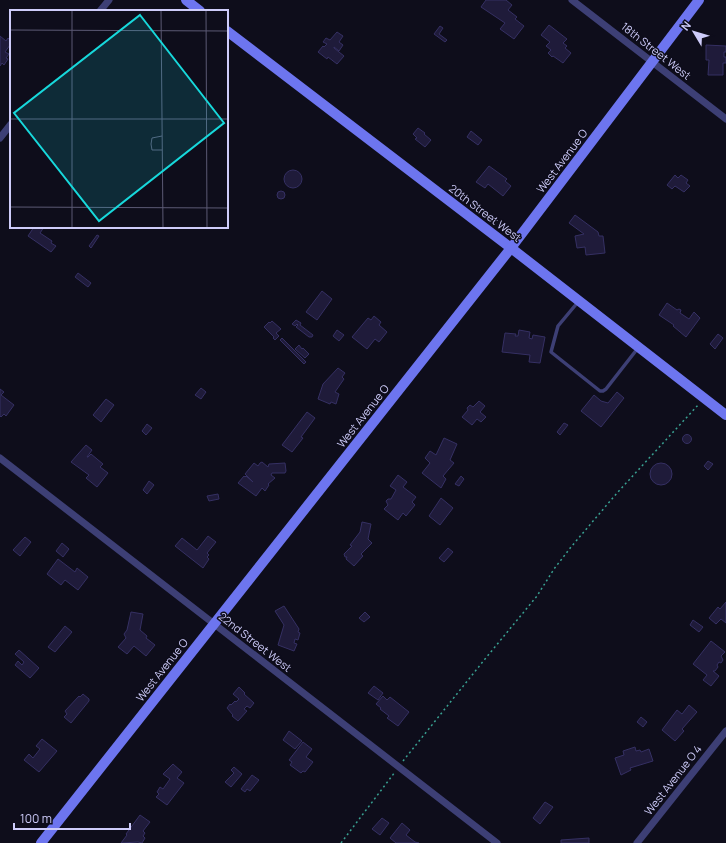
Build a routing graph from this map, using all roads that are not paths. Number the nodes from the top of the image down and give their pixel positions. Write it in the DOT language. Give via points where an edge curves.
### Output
graph roads {
  1 [pos="109,0"];
  2 [pos="186,0"];
  3 [pos="572,0"];
  4 [pos="698,0"];
  5 [pos="101,10"];
  6 [pos="199,10"];
  7 [pos="228,32"];
  8 [pos="652,62"];
  9 [pos="726,119"];
  10 [pos="10,125"];
  11 [pos="0,138"];
  12 [pos="511,248"];
  13 [pos="579,301"];
  14 [pos="639,347"];
  15 [pos="726,415"];
  16 [pos="0,458"];
  17 [pos="214,625"];
  18 [pos="726,731"];
  19 [pos="41,843"];
  20 [pos="497,843"];
  21 [pos="637,843"];
  1 -- 5 [label="street"];
  2 -- 6 [label="street"];
  3 -- 8 [label="street, 18th Street West"];
  4 -- 8 [label="street, West Avenue O"];
  7 -- 12 [label="street, 20th Street West"];
  8 -- 9 [label="street, 18th Street West"];
  8 -- 12 [label="street, West Avenue O"];
  10 -- 11 [label="street"];
  12 -- 13 [label="street, 20th Street West"];
  12 -- 17 [label="street, West Avenue O"];
  13 -- 14 [label="street, 20th Street West"];
  13 -- 14 [label="lane" via="558,326 551,352 575,372 603,391"];
  14 -- 15 [label="street, 20th Street West"];
  16 -- 17 [label="street, 22nd Street West"];
  17 -- 19 [label="street, West Avenue O"];
  17 -- 20 [label="street, 22nd Street West"];
  18 -- 21 [label="street, West Avenue O 4"];
}
